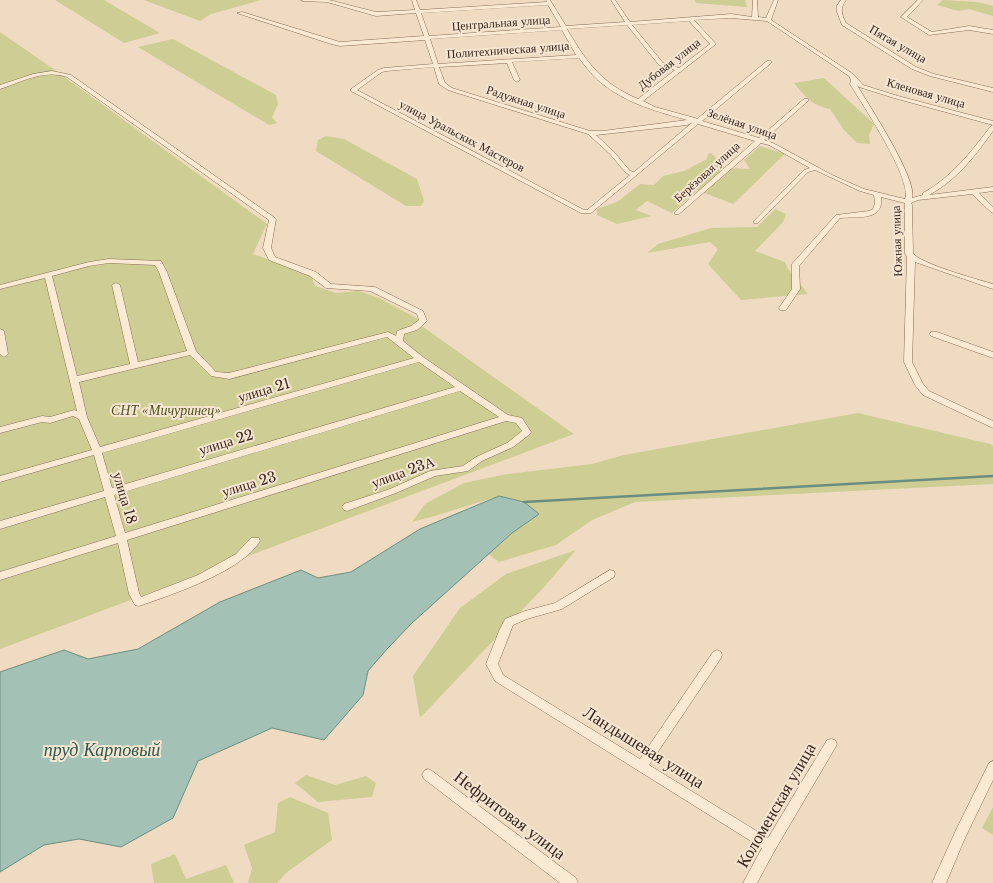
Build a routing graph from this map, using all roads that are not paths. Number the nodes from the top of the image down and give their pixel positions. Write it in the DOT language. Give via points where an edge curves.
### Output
graph roads {
  1 [pos="303,0"];
  2 [pos="414,0"];
  3 [pos="613,0"];
  4 [pos="755,0"];
  5 [pos="776,0"];
  6 [pos="844,0"];
  7 [pos="921,0"];
  8 [pos="549,1"];
  9 [pos="418,11"];
  10 [pos="240,13"];
  11 [pos="755,18"];
  12 [pos="690,19"];
  13 [pos="768,20"];
  14 [pos="629,24"];
  15 [pos="564,28"];
  16 [pos="993,32"];
  17 [pos="426,38"];
  18 [pos="580,56"];
  19 [pos="509,62"];
  20 [pos="769,62"];
  21 [pos="437,66"];
  22 [pos="680,70"];
  23 [pos="517,80"];
  24 [pos="854,80"];
  25 [pos="0,87"];
  26 [pos="993,90"];
  27 [pos="806,100"];
  28 [pos="638,102"];
  29 [pos="696,120"];
  30 [pos="993,123"];
  31 [pos="993,127"];
  32 [pos="590,133"];
  33 [pos="759,139"];
  34 [pos="815,168"];
  35 [pos="635,174"];
  36 [pos="993,189"];
  37 [pos="973,192"];
  38 [pos="877,194"];
  39 [pos="917,198"];
  40 [pos="907,202"];
  41 [pos="993,210"];
  42 [pos="677,214"];
  43 [pos="756,222"];
  44 [pos="911,257"];
  45 [pos="48,275"];
  46 [pos="116,285"];
  47 [pos="0,287"];
  48 [pos="993,287"];
  49 [pos="783,308"];
  50 [pos="0,331"];
  51 [pos="934,334"];
  52 [pos="399,341"];
  53 [pos="192,352"];
  54 [pos="4,354"];
  55 [pos="993,355"];
  56 [pos="420,359"];
  57 [pos="135,366"];
  58 [pos="74,380"];
  59 [pos="460,388"];
  60 [pos="83,417"];
  61 [pos="506,418"];
  62 [pos="993,424"];
  63 [pos="0,430"];
  64 [pos="97,452"];
  65 [pos="0,479"];
  66 [pos="108,492"];
  67 [pos="347,507"];
  68 [pos="0,525"];
  69 [pos="122,538"];
  70 [pos="255,541"];
  71 [pos="610,574"];
  72 [pos="0,576"];
  73 [pos="717,654"];
  74 [pos="831,744"];
  75 [pos="642,765"];
  76 [pos="993,767"];
  77 [pos="428,774"];
  78 [pos="770,846"];
  79 [pos="571,883"];
  80 [pos="750,883"];
  81 [pos="939,883"];
  1 -- 9 [label="street" via="327,1 376,14"];
  2 -- 9 [label="street, Радужная улица"];
  3 -- 14 [label="street"];
  4 -- 11 [label="street"];
  5 -- 13 [label="street"];
  6 -- 26 [label="street, Пятая улица" via="838,12 844,24 914,68"];
  7 -- 16 [label="street" via="904,17 931,34 969,28"];
  8 -- 9 [label="street"];
  8 -- 15 [label="street, Зелёная улица"];
  9 -- 17 [label="street, Радужная улица"];
  10 -- 17 [label="street, Центральная улица" via="333,43"];
  11 -- 12 [label="street, Центральная улица" via="731,16"];
  11 -- 13 [label="street, Центральная улица"];
  12 -- 14 [label="street, Центральная улица"];
  12 -- 22 [label="street, Дубовая улица" via="713,44"];
  13 -- 24 [label="street, Южная улица" via="851,75"];
  14 -- 15 [label="street, Центральная улица"];
  14 -- 22 [label="street" via="661,64"];
  15 -- 17 [label="street, Центральная улица"];
  15 -- 18 [label="street, Зелёная улица"];
  17 -- 21 [label="street, Радужная улица"];
  18 -- 19 [label="street, Политехническая улица"];
  18 -- 28 [label="street, Зелёная улица" via="606,84"];
  19 -- 21 [label="street, Политехническая улица"];
  19 -- 23 [label="street"];
  20 -- 29 [label="street"];
  21 -- 32 [label="street, Радужная улица" via="442,84 450,89"];
  21 -- 35 [label="street, улица Уральских Мастеров" via="386,69 353,90 583,212 589,212"];
  22 -- 28 [label="street, Дубовая улица"];
  24 -- 30 [label="street, Кленовая улица" via="861,86 896,97"];
  24 -- 40 [label="street, Южная улица" via="853,84 906,176 910,193"];
  25 -- 52 [label="street" via="46,72 69,76 273,219 266,248 272,258 313,274 329,286 372,289 420,313 423,321 414,328 400,333"];
  27 -- 33 [label="street, Берёзовая улица"];
  28 -- 29 [label="street, Зелёная улица"];
  29 -- 32 [label="street, Радужная улица"];
  29 -- 33 [label="street, Зелёная улица"];
  29 -- 35 [label="street"];
  31 -- 39 [label="street" via="970,157 947,180 935,190"];
  32 -- 35 [label="street" via="628,172"];
  33 -- 34 [label="street, Зелёная улица"];
  33 -- 42 [label="street, Берёзовая улица"];
  34 -- 38 [label="street, Зелёная улица" via="847,184"];
  34 -- 43 [label="street" via="806,171"];
  36 -- 37 [label="street"];
  37 -- 39 [label="street"];
  37 -- 41 [label="street"];
  38 -- 40 [label="street, Зелёная улица"];
  38 -- 49 [label="street" via="876,210 871,214 838,216 795,266 796,288"];
  39 -- 40 [label="street"];
  40 -- 44 [label="street, Южная улица"];
  44 -- 48 [label="street"];
  44 -- 62 [label="street, Южная улица" via="908,362 919,385 926,392"];
  45 -- 47 [label="street"];
  45 -- 53 [label="street" via="109,261 158,263"];
  45 -- 58 [label="street, улица 18"];
  46 -- 57 [label="street"];
  50 -- 54 [label="street"];
  51 -- 55 [label="street"];
  52 -- 53 [label="street" via="388,334 229,376 214,374"];
  52 -- 56 [label="street"];
  53 -- 57 [label="street"];
  56 -- 59 [label="street"];
  56 -- 64 [label="street, улица 21"];
  57 -- 58 [label="street"];
  58 -- 60 [label="street, улица 18"];
  59 -- 61 [label="street"];
  59 -- 66 [label="street, улица 22"];
  60 -- 63 [label="street" via="74,413 50,420 42,418"];
  60 -- 64 [label="street, улица 18"];
  61 -- 67 [label="street, улица 23А" via="519,420 527,432 510,445 464,469 433,473 393,491"];
  61 -- 69 [label="street, улица 23"];
  64 -- 65 [label="street, улица 21"];
  64 -- 66 [label="street, улица 18"];
  66 -- 68 [label="street, улица 22"];
  66 -- 69 [label="street, улица 18"];
  69 -- 70 [label="street, улица 18" via="134,594 139,602 208,574 240,557"];
  69 -- 72 [label="street, улица 23"];
  71 -- 75 [label="street, Ландышевая улица" via="558,606 510,622 492,664 499,678"];
  73 -- 75 [label="street"];
  74 -- 78 [label="street, Коломенская улица"];
  75 -- 78 [label="street, Ландышевая улица"];
  76 -- 81 [label="street"];
  77 -- 79 [label="street, Нефритовая улица"];
  78 -- 80 [label="street, Коломенская улица"];
}
